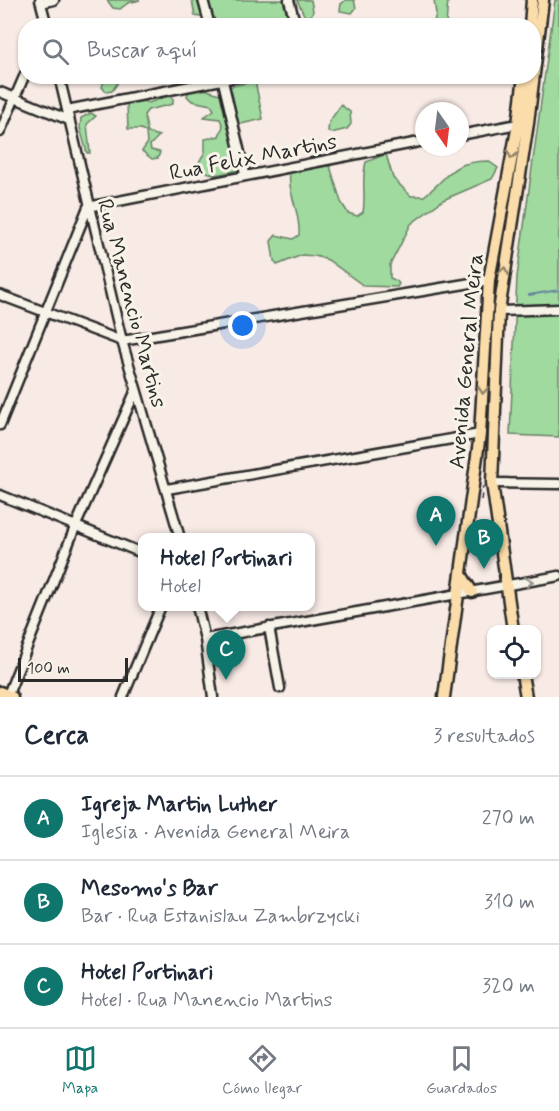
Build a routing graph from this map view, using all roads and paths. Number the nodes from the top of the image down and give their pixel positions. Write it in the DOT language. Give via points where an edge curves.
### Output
graph roads {
  1 [pos="54,0"];
  2 [pos="204,0"];
  3 [pos="290,0"];
  4 [pos="532,0"];
  5 [pos="543,0"];
  6 [pos="40,1"];
  7 [pos="45,18"];
  8 [pos="208,18"];
  9 [pos="294,18"];
  10 [pos="529,18"];
  11 [pos="541,18"];
  12 [pos="20,84"];
  13 [pos="61,84"];
  14 [pos="193,84"];
  15 [pos="223,84"];
  16 [pos="523,84"];
  17 [pos="533,84"];
  18 [pos="0,92"];
  19 [pos="14,98"];
  20 [pos="67,110"];
  21 [pos="69,120"];
  22 [pos="518,124"];
  23 [pos="0,132"];
  24 [pos="469,133"];
  25 [pos="415,143"];
  26 [pos="245,174"];
  27 [pos="88,207"];
  28 [pos="489,280"];
  29 [pos="0,295"];
  30 [pos="559,309"];
  31 [pos="499,311"];
  32 [pos="44,313"];
  33 [pos="122,341"];
  34 [pos="136,390"];
  35 [pos="0,425"];
  36 [pos="480,434"];
  37 [pos="496,434"];
  38 [pos="492,483"];
  39 [pos="559,484"];
  40 [pos="167,489"];
  41 [pos="0,495"];
  42 [pos="76,525"];
  43 [pos="179,533"];
  44 [pos="138,551"];
  45 [pos="461,574"];
  46 [pos="559,576"];
  47 [pos="505,586"];
  48 [pos="472,592"];
  49 [pos="458,593"];
  50 [pos="159,611"];
  51 [pos="198,611"];
  52 [pos="512,625"];
  53 [pos="269,627"];
  54 [pos="206,639"];
  55 [pos="523,679"];
  56 [pos="280,688"];
  57 [pos="444,693"];
  58 [pos="7,695"];
  59 [pos="123,697"];
  60 [pos="213,697"];
  61 [pos="526,697"];
  1 -- 6 [label="street"];
  2 -- 8 [label="street"];
  3 -- 9 [label="street"];
  4 -- 10 [label="main road"];
  11 -- 5 [label="main road, Avenida General Meira, one-way"];
  6 -- 7 [label="street"];
  12 -- 19 [label="street"];
  13 -- 20 [label="street, Rua Manencio Martins"];
  14 -- 20 [label="street"];
  15 -- 26 [label="street"];
  16 -- 22 [label="main road, Avenida General Meira"];
  31 -- 17 [label="main road, Avenida General Meira, one-way"];
  18 -- 19 [label="street"];
  19 -- 21 [label="street"];
  19 -- 23 [label="street"];
  20 -- 21 [label="street, Rua Manencio Martins"];
  21 -- 27 [label="street, Rua Manencio Martins"];
  22 -- 24 [label="street"];
  22 -- 28 [label="main road, Avenida General Meira, one-way"];
  25 -- 26 [label="street, Rua Felix Martins"];
  26 -- 27 [label="street, Rua Felix Martins"];
  27 -- 32 [label="street"];
  27 -- 33 [label="street, Rua Manencio Martins"];
  28 -- 33 [label="street"];
  28 -- 36 [label="main road, Avenida General Meira, one-way"];
  29 -- 32 [label="street"];
  30 -- 31 [label="street"];
  31 -- 37 [label="main road, Avenida General Meira"];
  32 -- 33 [label="street"];
  32 -- 35 [label="street"];
  33 -- 34 [label="street, Rua Manencio Martins"];
  34 -- 40 [label="street, Rua Manencio Martins"];
  34 -- 42 [label="street"];
  36 -- 37 [label="main road"];
  36 -- 40 [label="street"];
  36 -- 45 [label="main road, Avenida General Meira"];
  37 -- 38 [label="main road, Avenida General Meira"];
  38 -- 39 [label="street"];
  38 -- 47 [label="main road, Avenida General Meira"];
  40 -- 43 [label="street, Rua Manencio Martins"];
  41 -- 42 [label="street"];
  42 -- 44 [label="street"];
  42 -- 58 [label="street"];
  45 -- 48 [label="main road"];
  45 -- 49 [label="main road, Avenida General Meira"];
  47 -- 46 [label="street, one-way"];
  47 -- 48 [label="street"];
  47 -- 52 [label="main road, Avenida General Meira"];
  48 -- 49 [label="street"];
  49 -- 53 [label="street"];
  49 -- 57 [label="main road, Avenida General Meira"];
  50 -- 59 [label="street"];
  51 -- 54 [label="street"];
  53 -- 54 [label="street"];
  53 -- 56 [label="street"];
  54 -- 60 [label="street"];
  55 -- 61 [label="main road"];
}
